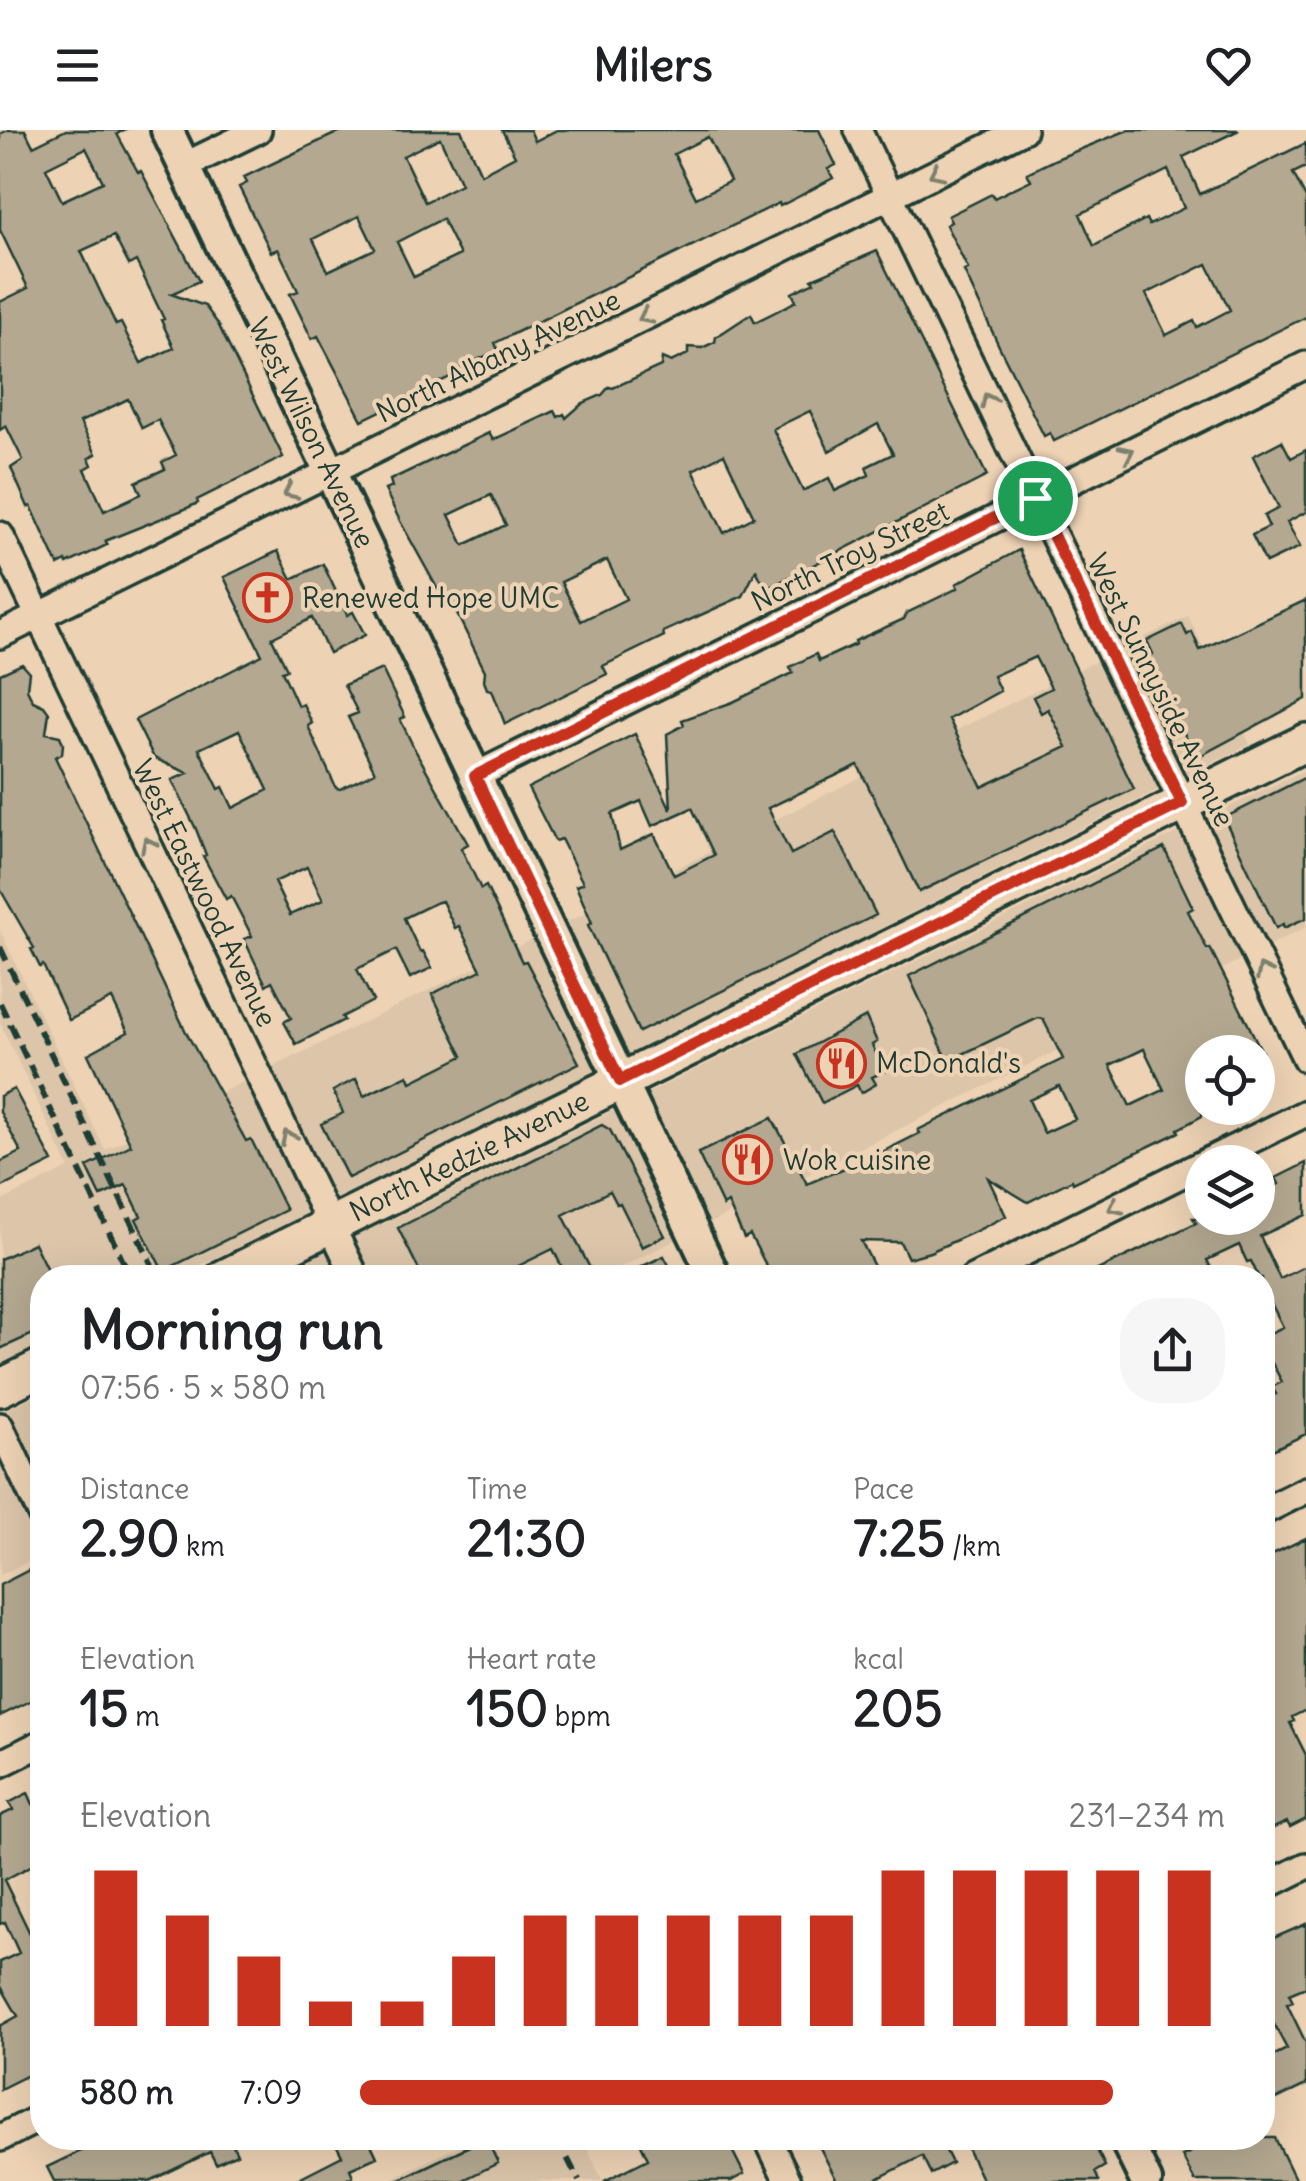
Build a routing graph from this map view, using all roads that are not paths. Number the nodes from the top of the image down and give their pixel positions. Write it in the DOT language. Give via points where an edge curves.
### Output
graph roads {
  1 [pos="167,130"];
  2 [pos="258,130"];
  3 [pos="858,130"];
  4 [pos="1024,130"];
  5 [pos="184,166"];
  6 [pos="890,196"];
  7 [pos="1306,364"];
  8 [pos="330,472"];
  9 [pos="1035,498"];
  10 [pos="0,535"];
  11 [pos="39,616"];
  12 [pos="0,636"];
  13 [pos="1306,742"];
  14 [pos="475,776"];
  15 [pos="1182,803"];
  16 [pos="1306,1059"];
  17 [pos="620,1081"];
  18 [pos="1306,1113"];
  19 [pos="1241,1145"];
  20 [pos="1185,1172"];
  21 [pos="330,1225"];
  22 [pos="250,1265"];
  23 [pos="350,1265"];
  24 [pos="709,1265"];
  25 [pos="1000,1265"];
  26 [pos="30,1373"];
  27 [pos="0,1388"];
  28 [pos="0,1426"];
  29 [pos="30,1490"];
  30 [pos="1306,1490"];
  31 [pos="1275,1506"];
  32 [pos="30,1749"];
  33 [pos="0,1764"];
  34 [pos="1306,1866"];
  35 [pos="1275,1882"];
  36 [pos="30,2123"];
  37 [pos="0,2138"];
  38 [pos="773,2150"];
  39 [pos="1131,2150"];
  40 [pos="788,2181"];
  41 [pos="1146,2181"];
  1 -- 5 [label="street, West Wilson Avenue"];
  2 -- 5 [label="street"];
  3 -- 6 [label="street, West Sunnyside Avenue"];
  4 -- 6 [label="street, North Albany Avenue, one-way"];
  5 -- 8 [label="street, West Wilson Avenue"];
  6 -- 8 [label="street, North Albany Avenue, one-way"];
  9 -- 6 [label="street, West Sunnyside Avenue, one-way"];
  9 -- 7 [label="street, North Troy Street, one-way"];
  8 -- 11 [label="street, North Albany Avenue, one-way"];
  8 -- 14 [label="street, West Wilson Avenue"];
  9 -- 14 [label="street, North Troy Street"];
  9 -- 15 [label="street, West Sunnyside Avenue"];
  10 -- 11 [label="street, West Eastwood Avenue"];
  11 -- 12 [label="street, North Albany Avenue"];
  21 -- 11 [label="street, West Eastwood Avenue, one-way"];
  13 -- 15 [label="main road, North Kedzie Avenue"];
  14 -- 17 [label="street, West Wilson Avenue"];
  16 -- 15 [label="street, West Sunnyside Avenue, one-way"];
  15 -- 17 [label="main road, North Kedzie Avenue"];
  17 -- 21 [label="main road, North Kedzie Avenue"];
  17 -- 24 [label="street, West Wilson Avenue"];
  18 -- 19 [label="street"];
  20 -- 25 [label="street, one-way"];
  21 -- 22 [label="main road, North Kedzie Avenue"];
  21 -- 23 [label="street, West Eastwood Avenue"];
  26 -- 27 [label="main road"];
  28 -- 29 [label="street"];
  30 -- 31 [label="street"];
  32 -- 33 [label="street"];
  34 -- 35 [label="street"];
  36 -- 37 [label="street"];
  38 -- 40 [label="street"];
  39 -- 41 [label="street"];
}
